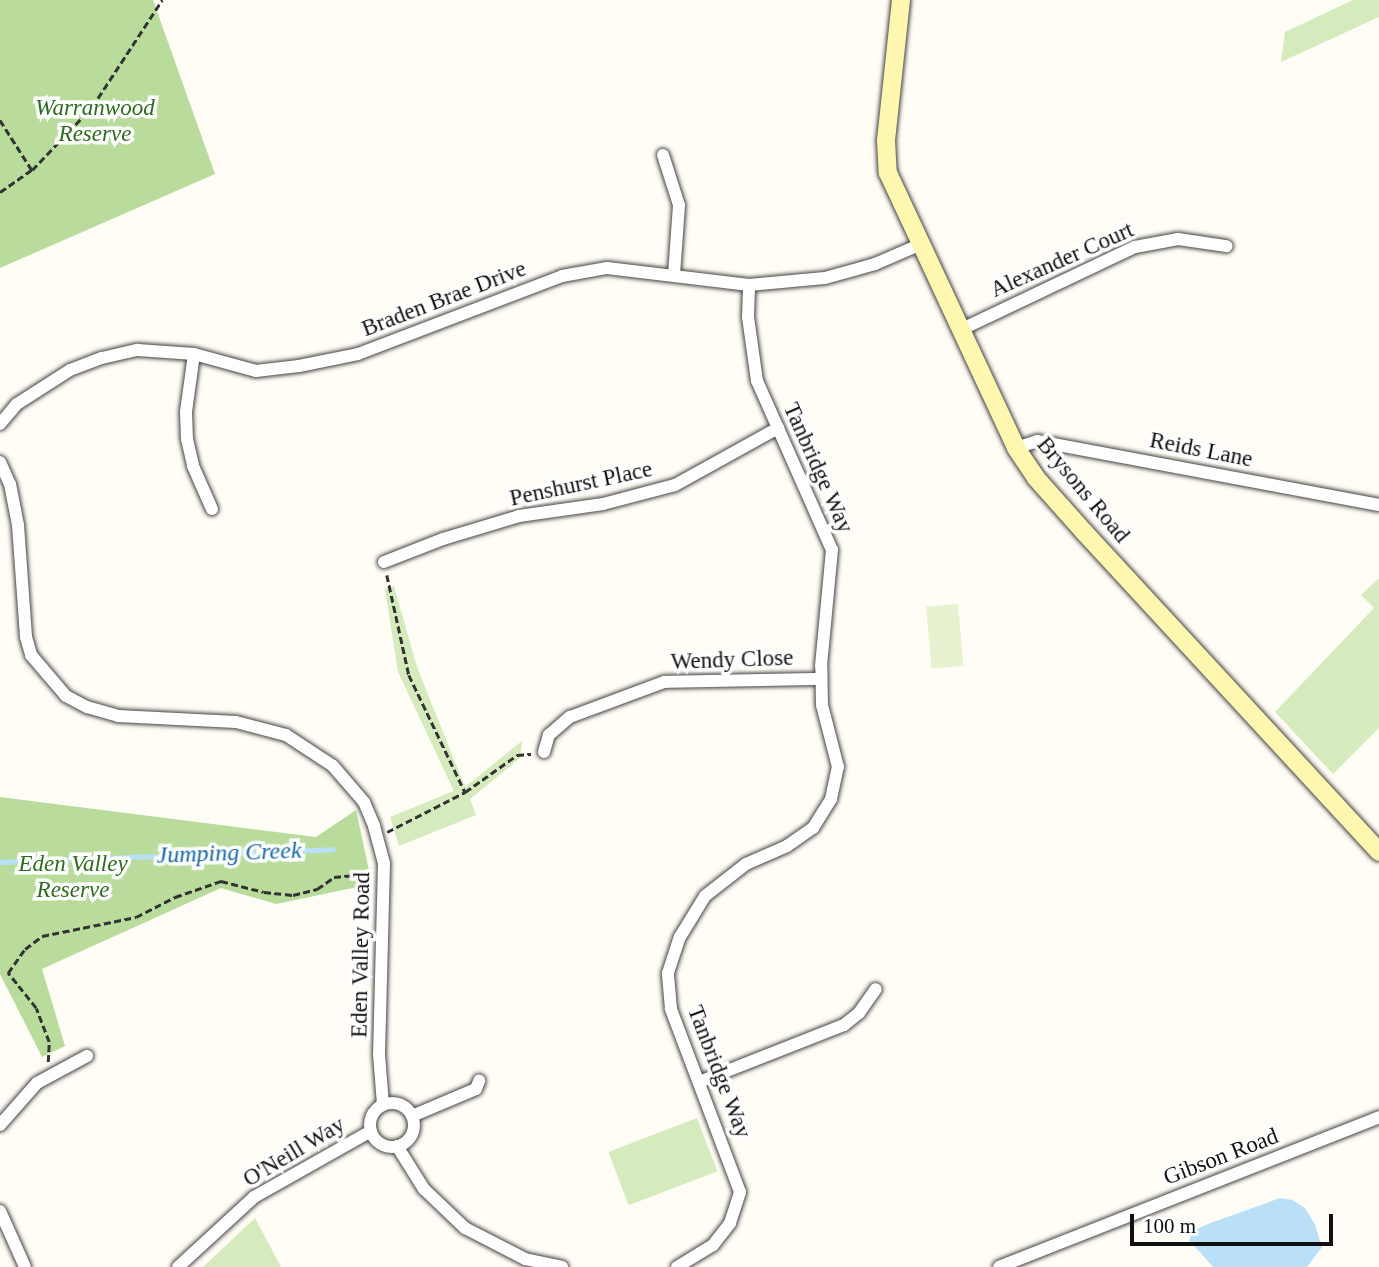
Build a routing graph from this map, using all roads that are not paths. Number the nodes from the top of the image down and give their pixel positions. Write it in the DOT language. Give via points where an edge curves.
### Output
graph roads {
  1 [pos="901,0"];
  2 [pos="663,155"];
  3 [pos="919,245"];
  4 [pos="1226,246"];
  5 [pos="674,274"];
  6 [pos="749,285"];
  7 [pos="960,330"];
  8 [pos="194,354"];
  9 [pos="0,424"];
  10 [pos="778,428"];
  11 [pos="1016,448"];
  12 [pos="0,462"];
  13 [pos="1379,505"];
  14 [pos="212,509"];
  15 [pos="384,562"];
  16 [pos="821,680"];
  17 [pos="544,752"];
  18 [pos="1379,852"];
  19 [pos="876,989"];
  20 [pos="87,1056"];
  21 [pos="699,1082"];
  22 [pos="479,1088"];
  23 [pos="383,1105"];
  24 [pos="412,1116"];
  25 [pos="1379,1118"];
  26 [pos="0,1125"];
  27 [pos="371,1131"];
  28 [pos="397,1146"];
  29 [pos="0,1211"];
  30 [pos="25,1267"];
  31 [pos="178,1267"];
  32 [pos="562,1267"];
  33 [pos="677,1267"];
  34 [pos="999,1267"];
  1 -- 3 [label="street, Brysons Road" via="890,78 886,160 892,186"];
  2 -- 5 [label="street" via="679,205"];
  3 -- 6 [label="street, Braden Brae Drive" via="825,278"];
  3 -- 7 [label="street, Brysons Road"];
  4 -- 7 [label="street, Alexander Court" via="1178,239 1135,247"];
  5 -- 6 [label="street, Braden Brae Drive"];
  5 -- 8 [label="street, Braden Brae Drive" via="607,268 562,276 358,355 299,366 256,370"];
  6 -- 10 [label="street, Tanbridge Way" via="748,317 757,381"];
  7 -- 11 [label="street, Brysons Road"];
  8 -- 9 [label="street, Braden Brae Drive" via="138,350 102,358 43,386 17,404"];
  8 -- 14 [label="street" via="187,439"];
  10 -- 15 [label="street, Penshurst Place" via="675,485 603,504 519,516"];
  10 -- 16 [label="street, Tanbridge Way" via="832,550"];
  11 -- 13 [label="street, Reids Lane" via="1037,441"];
  11 -- 18 [label="street, Brysons Road" via="1085,533"];
  12 -- 23 [label="street, Eden Valley Road" via="10,484 18,525 26,637 31,655 58,689 87,707 118,716 236,722 286,735 313,751 364,802 384,864 379,1054"];
  16 -- 17 [label="street, Wendy Close" via="664,682 570,716 549,735"];
  16 -- 21 [label="street, Tanbridge Way" via="822,705 838,768 831,799 813,828 787,846 746,864 705,896 680,937 668,973 671,1009"];
  19 -- 21 [label="street" via="844,1025"];
  20 -- 26 [label="street" via="37,1083"];
  21 -- 33 [label="street, Tanbridge Way" via="740,1192 730,1223 713,1245"];
  22 -- 24 [label="street"];
  23 -- 24 [label="street" via="397,1104"];
  23 -- 27 [label="street, Eden Valley Road" via="371,1118"];
  24 -- 28 [label="street" via="413,1131"];
  25 -- 34 [label="street, Gibson Road"];
  27 -- 28 [label="street" via="378,1142"];
  27 -- 31 [label="street, O'Neill Way" via="254,1197"];
  28 -- 32 [label="street" via="424,1189 465,1228 525,1259"];
  29 -- 30 [label="street"];
}
